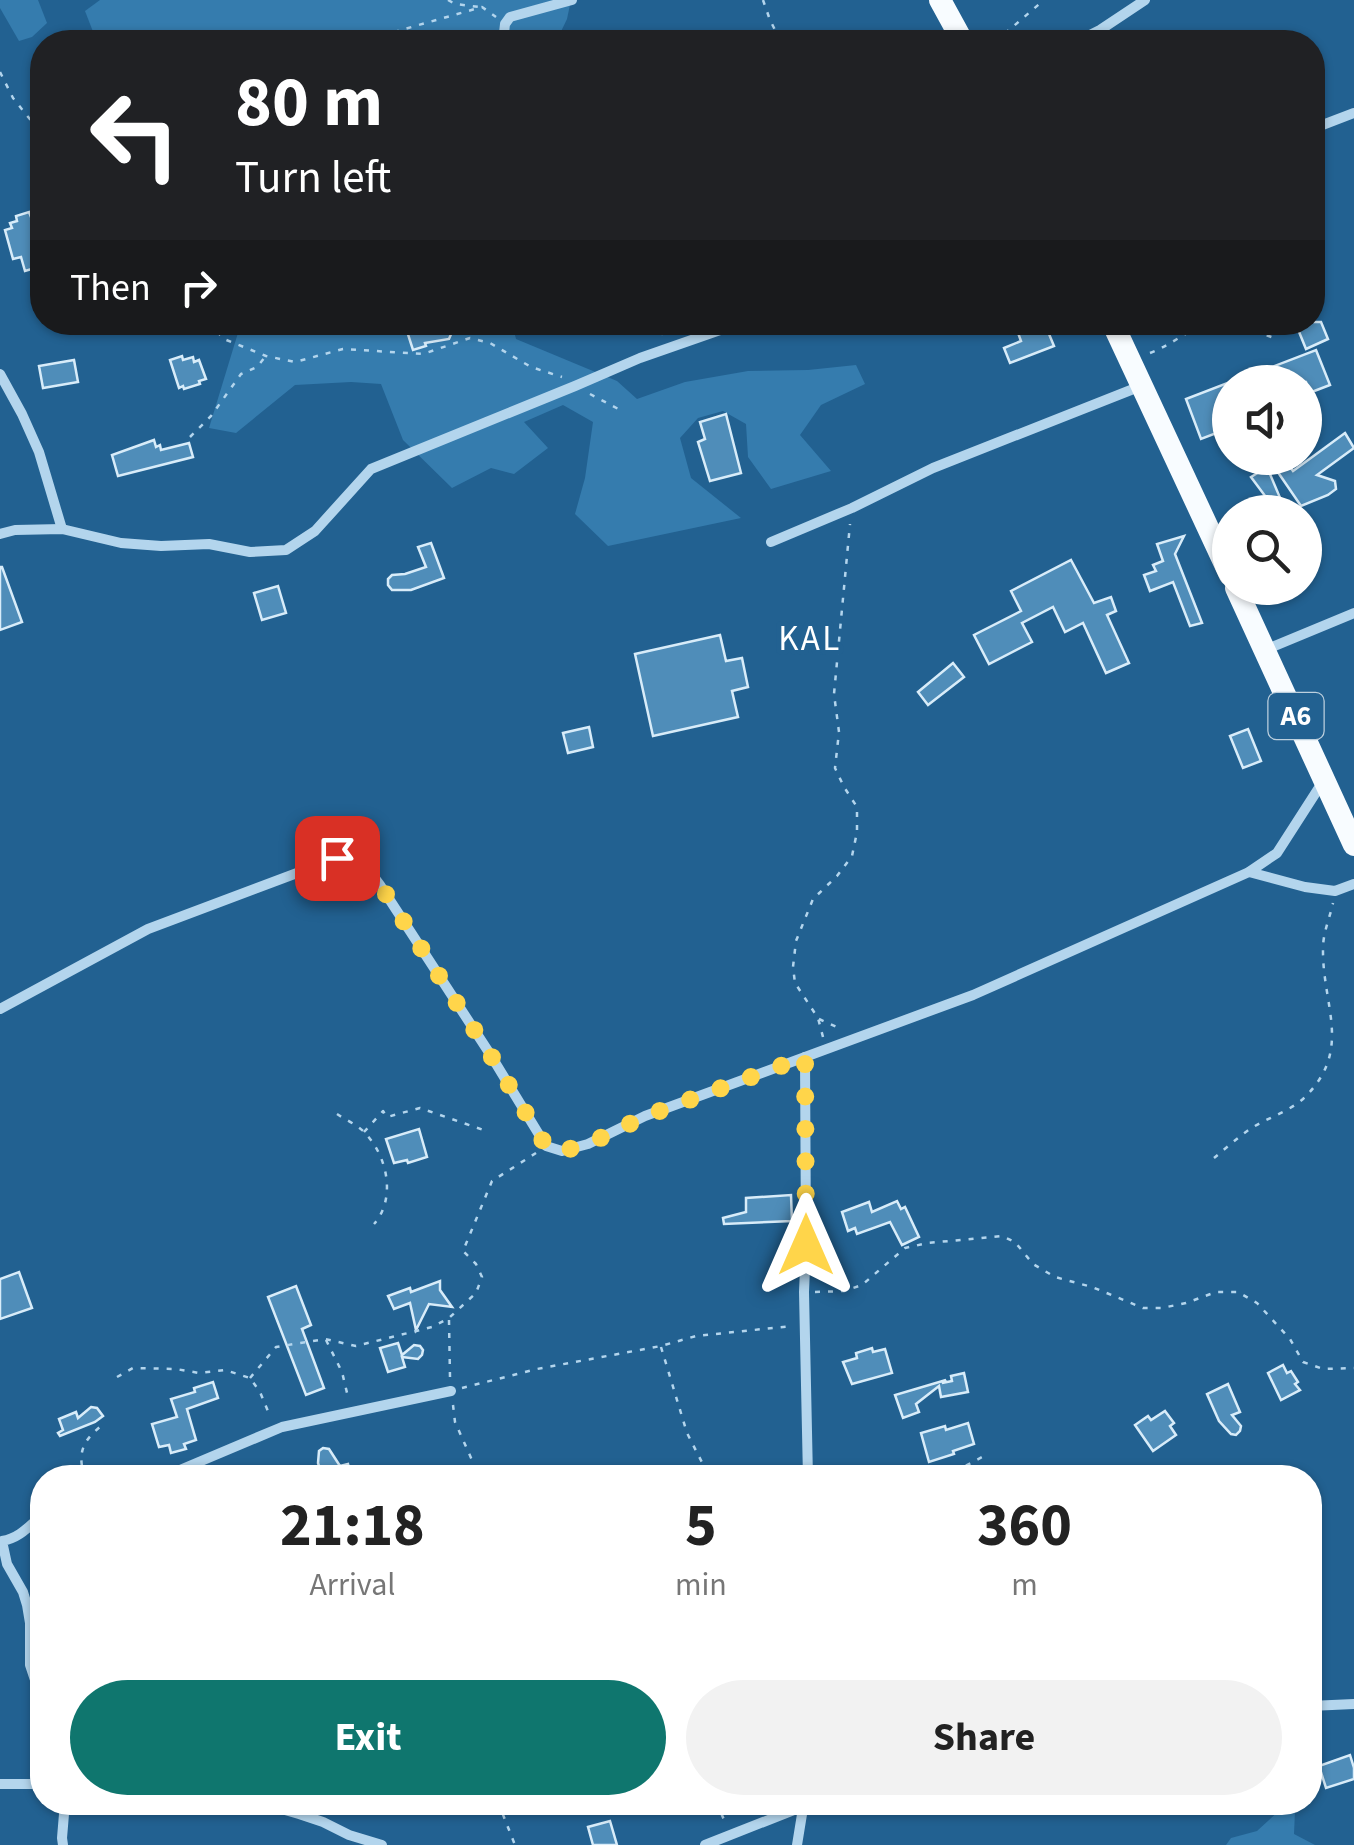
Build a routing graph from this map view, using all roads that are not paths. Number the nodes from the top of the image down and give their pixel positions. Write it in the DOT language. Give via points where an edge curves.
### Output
graph roads {
  1 [pos="572,0"];
  2 [pos="940,0"];
  3 [pos="1145,0"];
  4 [pos="504,30"];
  5 [pos="956,30"];
  6 [pos="1100,30"];
  7 [pos="1354,114"];
  8 [pos="1325,124"];
  9 [pos="706,335"];
  10 [pos="1118,335"];
  11 [pos="0,374"];
  12 [pos="1142,386"];
  13 [pos="62,530"];
  14 [pos="0,534"];
  15 [pos="1212,536"];
  16 [pos="770,542"];
  17 [pos="1244,605"];
  18 [pos="1354,613"];
  19 [pos="1266,650"];
  20 [pos="1325,778"];
  21 [pos="1354,846"];
  22 [pos="1248,872"];
  23 [pos="1354,884"];
  24 [pos="0,1008"];
  25 [pos="805,1057"];
  26 [pos="450,1391"];
  27 [pos="192,1465"];
  28 [pos="808,1465"];
  29 [pos="30,1526"];
  30 [pos="30,1623"];
  31 [pos="30,1623"];
  32 [pos="30,1665"];
  33 [pos="1354,1704"];
  34 [pos="1322,1705"];
  35 [pos="0,1784"];
  36 [pos="30,1784"];
  37 [pos="64,1815"];
  38 [pos="300,1815"];
  39 [pos="779,1815"];
  40 [pos="804,1815"];
  41 [pos="63,1845"];
  42 [pos="382,1845"];
  43 [pos="705,1845"];
  44 [pos="797,1845"];
  1 -- 4 [label="street" via="510,18"];
  2 -- 5 [label="main road"];
  3 -- 6 [label="street"];
  7 -- 8 [label="street"];
  9 -- 13 [label="street" via="372,469 315,531 286,550 121,543"];
  10 -- 12 [label="main road"];
  11 -- 13 [label="street" via="39,452"];
  12 -- 15 [label="main road"];
  12 -- 16 [label="street" via="933,468"];
  13 -- 14 [label="street"];
  17 -- 19 [label="main road, A6"];
  18 -- 19 [label="street"];
  19 -- 20 [label="main road, A6"];
  20 -- 21 [label="main road, A6"];
  20 -- 22 [label="street" via="1277,852"];
  22 -- 23 [label="street" via="1335,892"];
  22 -- 25 [label="street" via="1000,984"];
  24 -- 25 [label="street" via="148,929 337,858 365,865 380,885 546,1146 562,1151 588,1144"];
  25 -- 28 [label="street"];
  26 -- 27 [label="street" via="282,1427"];
  29 -- 30 [label="street" via="2,1541"];
  31 -- 32 [label="street"];
  33 -- 34 [label="street"];
  35 -- 36 [label="street"];
  37 -- 41 [label="street"];
  38 -- 42 [label="street"];
  39 -- 43 [label="street"];
  40 -- 44 [label="street"];
}
